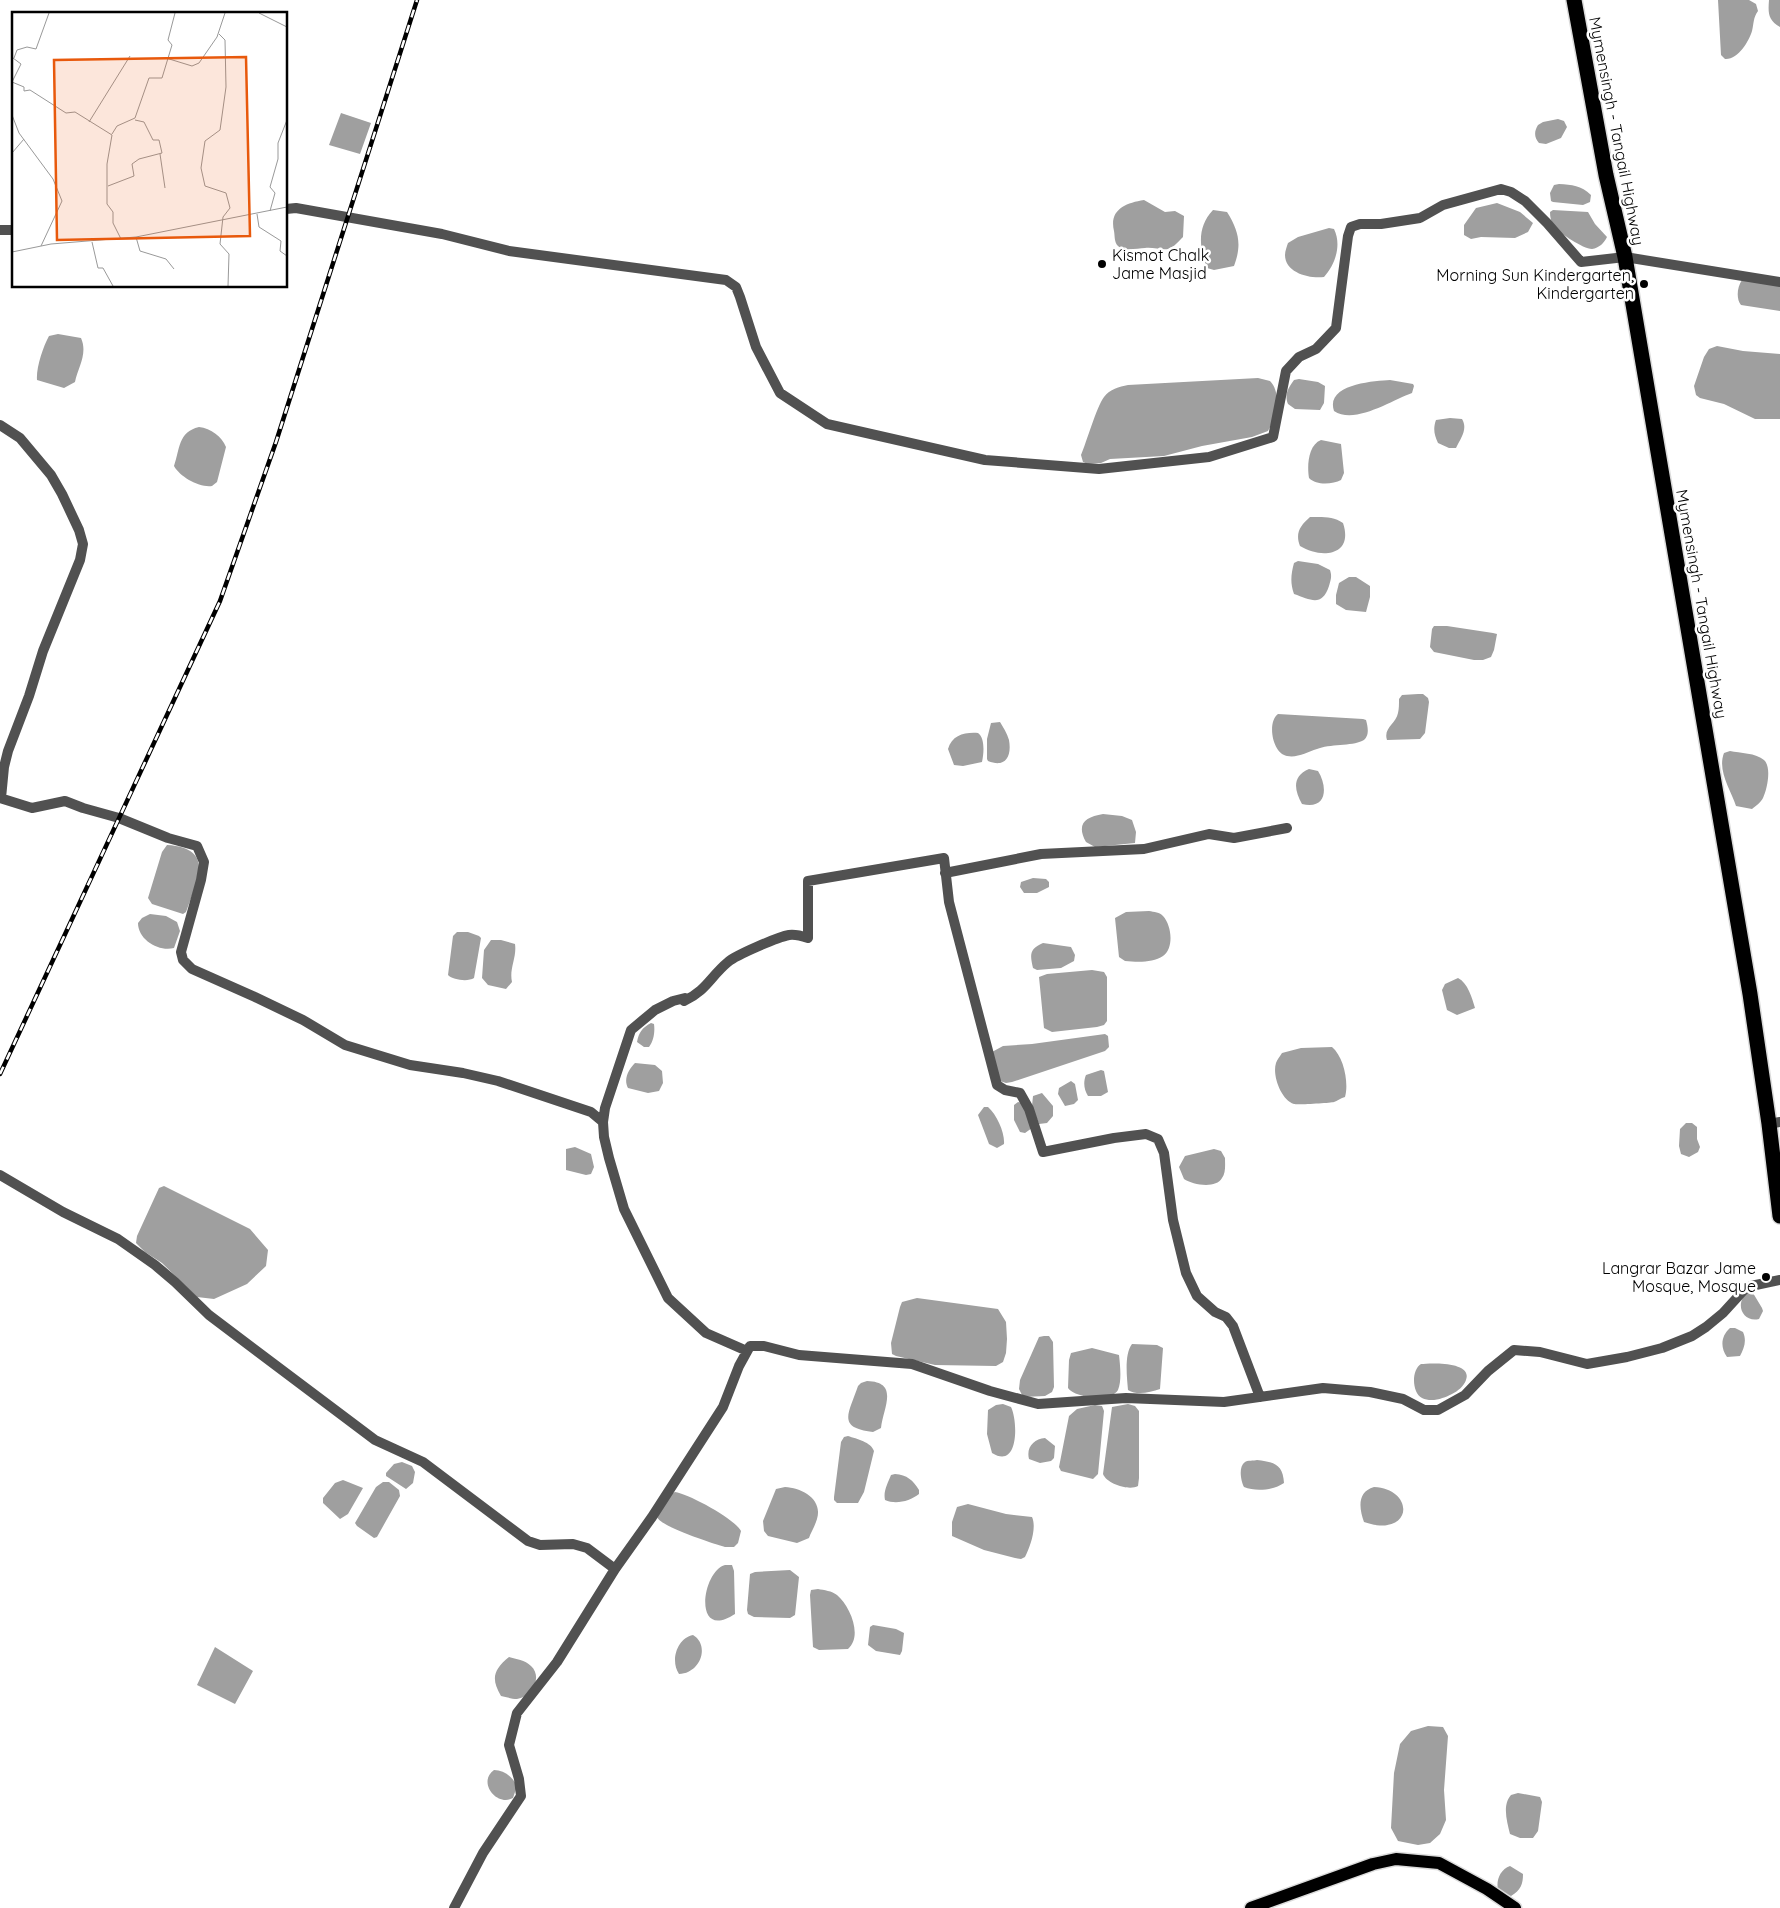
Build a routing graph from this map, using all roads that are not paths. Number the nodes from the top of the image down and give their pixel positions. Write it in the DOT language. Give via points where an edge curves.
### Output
graph roads {
  1 [pos="1574,0"];
  2 [pos="288,209"];
  3 [pos="1624,257"];
  4 [pos="1780,282"];
  5 [pos="0,425"];
  6 [pos="1,798"];
  7 [pos="1287,828"];
  8 [pos="945,873"];
  9 [pos="603,1122"];
  10 [pos="1775,1123"];
  11 [pos="0,1175"];
  12 [pos="1780,1216"];
  13 [pos="1780,1280"];
  14 [pos="747,1351"];
  15 [pos="1260,1397"];
  16 [pos="615,1569"];
  17 [pos="454,1908"];
  18 [pos="1251,1908"];
  19 [pos="1515,1908"];
  1 -- 3 [label="highway, Mymensingh - Tangail Highway"];
  2 -- 3 [label="street" via="410,228 509,251 726,280 736,287 756,347 780,394 827,424 984,460 1099,469 1209,457 1274,437 1286,371 1299,357 1316,349 1336,328 1351,227 1420,218 1443,205 1501,189 1525,201 1581,262"];
  3 -- 4 [label="street"];
  3 -- 10 [label="highway, Mymensingh - Tangail Highway" via="1743,955"];
  5 -- 6 [label="street" via="20,438 51,474 83,544 80,560 8,751"];
  6 -- 9 [label="street" via="32,808 65,801 197,846 204,862 181,952 192,970 303,1020 345,1045 410,1066 498,1081 591,1112"];
  7 -- 8 [label="street" via="1234,838 1209,834 1144,849 1041,854"];
  8 -- 9 [label="street" via="944,858 808,881 808,938 788,935 737,956 697,995 655,1010 631,1030"];
  8 -- 15 [label="street" via="948,902 997,1085 1020,1093 1029,1109 1043,1152 1146,1134 1158,1139 1164,1153 1173,1220 1186,1273 1197,1296 1233,1326"];
  9 -- 14 [label="street" via="609,1158 624,1209 668,1298 706,1333"];
  10 -- 12 [label="highway, Mymensingh - Tangail Highway"];
  11 -- 16 [label="street" via="133,1250 175,1282 209,1315 375,1440 423,1462 528,1541 540,1545 573,1544 587,1548"];
  13 -- 15 [label="street" via="1744,1290 1723,1313 1692,1336 1627,1358 1587,1364 1540,1352 1514,1350 1466,1395 1438,1410 1424,1410 1403,1399 1370,1392 1323,1388"];
  14 -- 15 [label="street" via="750,1346 764,1346 799,1355 912,1364 1038,1404 1126,1398 1224,1402"];
  14 -- 16 [label="street" via="723,1407"];
  16 -- 17 [label="street" via="557,1662 517,1713 509,1745 521,1796"];
  18 -- 19 [label="main road" via="1373,1864 1396,1859 1439,1863"];
}
